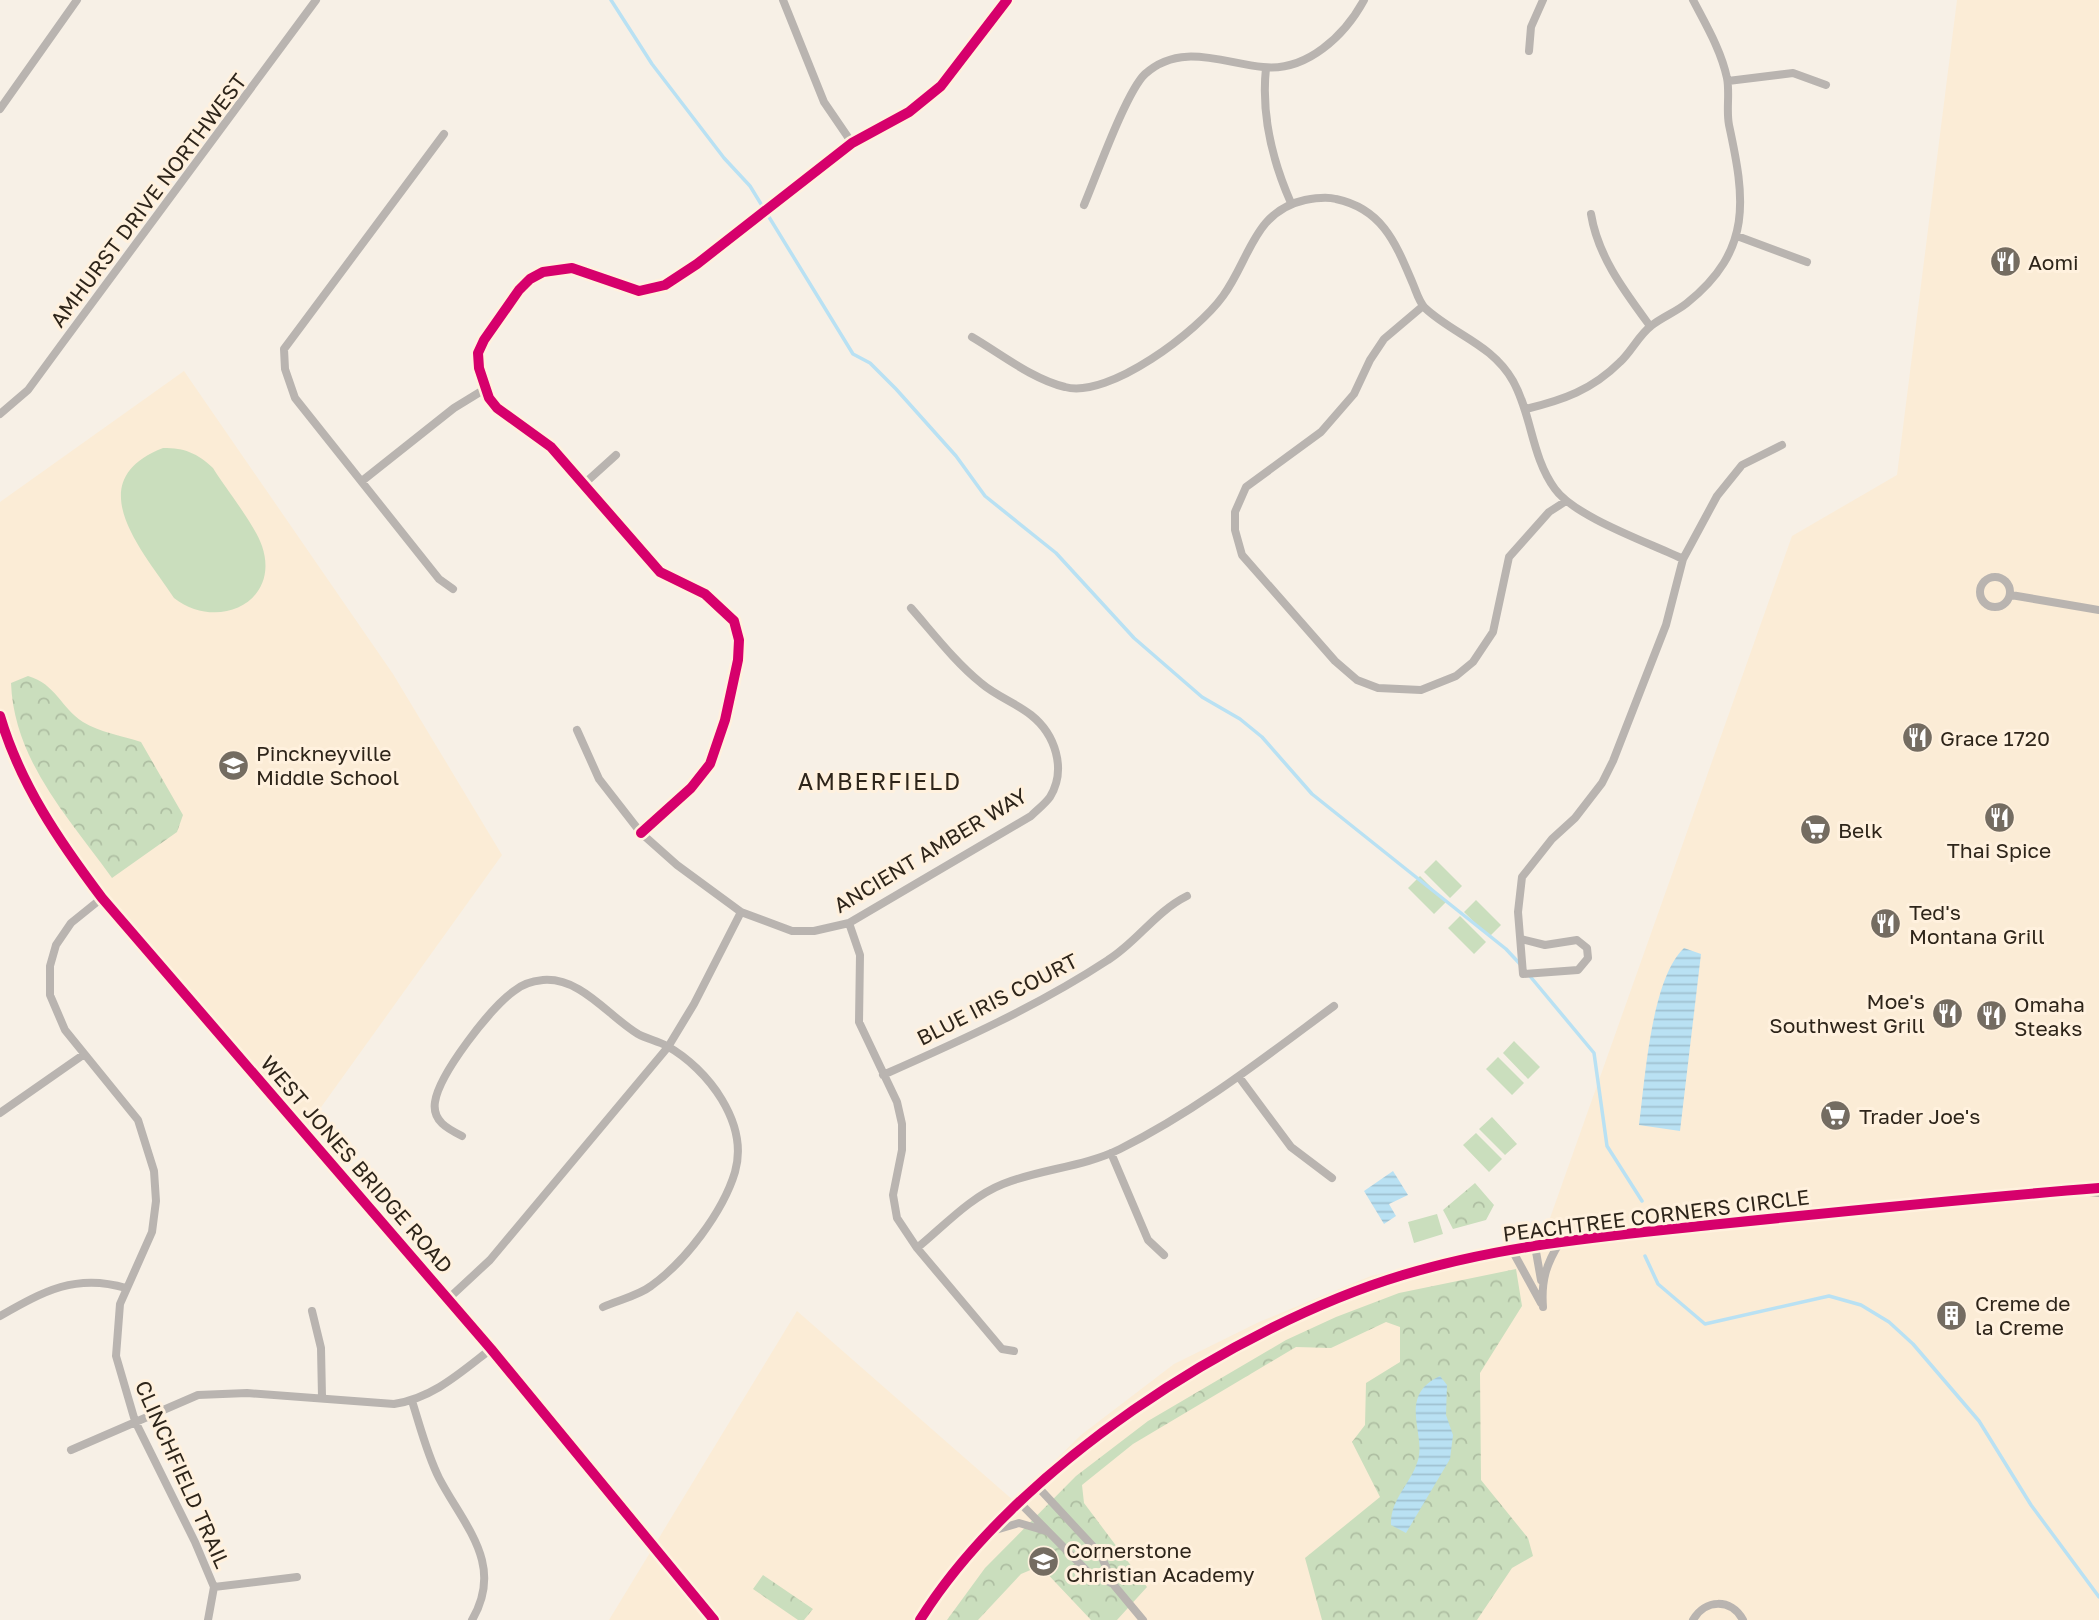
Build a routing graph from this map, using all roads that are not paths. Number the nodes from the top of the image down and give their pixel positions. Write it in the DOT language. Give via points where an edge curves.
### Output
graph roads {
  1 [pos="77,0"];
  2 [pos="316,0"];
  3 [pos="783,0"];
  4 [pos="1007,0"];
  5 [pos="1364,0"];
  6 [pos="1543,0"];
  7 [pos="1693,0"];
  8 [pos="1530,51"];
  9 [pos="1266,68"];
  10 [pos="1728,81"];
  11 [pos="1826,85"];
  12 [pos="0,109"];
  13 [pos="444,134"];
  14 [pos="852,143"];
  15 [pos="1291,203"];
  16 [pos="1084,205"];
  17 [pos="1591,214"];
  18 [pos="1737,236"];
  19 [pos="1807,261"];
  20 [pos="1423,306"];
  21 [pos="1650,326"];
  22 [pos="972,337"];
  23 [pos="485,390"];
  24 [pos="1526,409"];
  25 [pos="0,414"];
  26 [pos="1782,445"];
  27 [pos="616,454"];
  28 [pos="362,481"];
  29 [pos="585,483"];
  30 [pos="1566,500"];
  31 [pos="1683,559"];
  32 [pos="453,589"];
  33 [pos="2011,595"];
  34 [pos="911,608"];
  35 [pos="2099,610"];
  36 [pos="0,716"];
  37 [pos="577,730"];
  38 [pos="641,833"];
  39 [pos="1187,896"];
  40 [pos="102,898"];
  41 [pos="741,912"];
  42 [pos="849,922"];
  43 [pos="1521,939"];
  44 [pos="1334,1006"];
  45 [pos="668,1047"];
  46 [pos="83,1055"];
  47 [pos="883,1075"];
  48 [pos="1239,1077"];
  49 [pos="0,1113"];
  50 [pos="462,1136"];
  51 [pos="1111,1153"];
  52 [pos="1332,1178"];
  53 [pos="2096,1189"];
  54 [pos="1560,1242"];
  55 [pos="1535,1246"];
  56 [pos="917,1248"];
  57 [pos="1512,1250"];
  58 [pos="1164,1255"];
  59 [pos="1541,1283"];
  60 [pos="126,1288"];
  61 [pos="448,1299"];
  62 [pos="603,1307"];
  63 [pos="312,1311"];
  64 [pos="0,1316"];
  65 [pos="491,1349"];
  66 [pos="1014,1351"];
  67 [pos="322,1397"];
  68 [pos="412,1401"];
  69 [pos="135,1421"];
  70 [pos="71,1450"];
  71 [pos="1037,1486"];
  72 [pos="1020,1503"];
  73 [pos="992,1531"];
  74 [pos="1049,1532"];
  75 [pos="297,1577"];
  76 [pos="1114,1584"];
  77 [pos="214,1587"];
  78 [pos="208,1620"];
  79 [pos="472,1620"];
  80 [pos="715,1620"];
  81 [pos="920,1620"];
  82 [pos="1143,1620"];
  83 [pos="1693,1620"];
  84 [pos="1743,1620"];
  1 -- 12 [label="street"];
  2 -- 25 [label="street, AMHURST DRIVE NORTHWEST" via="28,390"];
  3 -- 14 [label="street" via="824,102"];
  4 -- 14 [label="street" via="941,86 909,112"];
  5 -- 9 [label="street" via="1352,23 1318,52"];
  6 -- 8 [label="street" via="1531,27"];
  7 -- 10 [label="street"];
  9 -- 15 [label="street" via="1269,135"];
  9 -- 16 [label="street" via="1192,56 1175,59 1145,75 1132,92"];
  10 -- 11 [label="street" via="1793,73"];
  10 -- 18 [label="street" via="1728,123 1741,183"];
  13 -- 28 [label="street" via="284,349 295,398"];
  14 -- 23 [label="street" via="665,285 639,291 572,268 558,268 530,279 478,353"];
  15 -- 20 [label="street" via="1334,198 1370,212 1394,241"];
  15 -- 22 [label="street" via="1260,227 1237,274 1206,317 1115,381 1098,388 1065,387"];
  17 -- 21 [label="street" via="1604,255"];
  18 -- 19 [label="street"];
  18 -- 21 [label="street" via="1724,264 1707,284"];
  20 -- 24 [label="street" via="1490,352 1512,379"];
  20 -- 30 [label="street" via="1384,339 1354,394 1329,423 1246,487 1235,512 1242,555 1357,680 1399,691 1421,690 1456,677 1473,662 1493,632 1509,557 1541,520"];
  21 -- 24 [label="street" via="1598,382 1559,401"];
  23 -- 28 [label="street" via="454,408"];
  23 -- 29 [label="street" via="497,408 551,447"];
  24 -- 30 [label="street" via="1543,467"];
  26 -- 31 [label="street" via="1742,465 1727,480"];
  27 -- 29 [label="street"];
  28 -- 32 [label="street" via="439,579"];
  29 -- 38 [label="street" via="660,572 705,594 734,621 739,640 716,750 702,777"];
  30 -- 31 [label="street" via="1593,519"];
  31 -- 43 [label="street" via="1666,625 1602,783 1522,877 1518,903"];
  33 -- 35 [label="street"];
  34 -- 42 [label="street, ANCIENT AMBER WAY" via="981,683 1042,725 1055,751 1056,783 1031,816"];
  36 -- 40 [label="street, WEST JONES BRIDGE ROAD" via="29,791"];
  37 -- 38 [label="street, ANCIENT AMBER WAY" via="598,779"];
  38 -- 41 [label="street, ANCIENT AMBER WAY"];
  39 -- 47 [label="street, BLUE IRIS COURT" via="1167,906 1115,956 1059,992"];
  40 -- 46 [label="street, CLINCHFIELD TRAIL" via="71,923 56,945 50,966 54,1009"];
  40 -- 61 [label="street, WEST JONES BRIDGE ROAD"];
  41 -- 42 [label="street, ANCIENT AMBER WAY" via="792,931"];
  41 -- 45 [label="street"];
  42 -- 47 [label="street" via="860,955 859,1022"];
  43 -- 43 [label="street" via="1523,974 1578,970 1588,958 1587,948 1577,940 1545,945"];
  44 -- 48 [label="street"];
  45 -- 50 [label="street" via="638,1034 584,992 557,980 527,983 499,1004 473,1035 435,1102 445,1128"];
  45 -- 61 [label="street" via="490,1260"];
  45 -- 62 [label="street" via="701,1073 720,1097 733,1124 738,1159 720,1210 680,1258 650,1287"];
  46 -- 49 [label="street"];
  46 -- 60 [label="street, CLINCHFIELD TRAIL" via="138,1120 153,1171 152,1232"];
  47 -- 56 [label="street" via="902,1124 893,1195 897,1218"];
  48 -- 51 [label="street"];
  48 -- 52 [label="street" via="1291,1147"];
  51 -- 56 [label="street" via="983,1194"];
  51 -- 58 [label="street" via="1148,1240"];
  53 -- 54 [label="street, PEACHTREE CORNERS CIRCLE"];
  54 -- 55 [label="street, PEACHTREE CORNERS CIRCLE"];
  54 -- 59 [label="street"];
  55 -- 57 [label="street, PEACHTREE CORNERS CIRCLE"];
  55 -- 59 [label="street"];
  56 -- 66 [label="street" via="1002,1349"];
  57 -- 59 [label="street" via="1543,1307"];
  57 -- 71 [label="street, PEACHTREE CORNERS CIRCLE" via="1403,1275 1320,1307 1235,1348 1114,1422"];
  60 -- 64 [label="street" via="103,1281 76,1281"];
  60 -- 69 [label="street, CLINCHFIELD TRAIL" via="116,1356"];
  61 -- 65 [label="street, WEST JONES BRIDGE ROAD"];
  63 -- 67 [label="street" via="321,1348"];
  65 -- 68 [label="street" via="437,1390"];
  65 -- 80 [label="street, WEST JONES BRIDGE ROAD"];
  67 -- 68 [label="street" via="366,1403"];
  67 -- 69 [label="street" via="198,1395"];
  68 -- 79 [label="street" via="438,1476 484,1563 481,1604"];
  69 -- 70 [label="street"];
  69 -- 77 [label="street, CLINCHFIELD TRAIL"];
  71 -- 72 [label="street, PEACHTREE CORNERS CIRCLE"];
  71 -- 76 [label="street" via="1101,1555"];
  72 -- 73 [label="street, PEACHTREE CORNERS CIRCLE"];
  72 -- 74 [label="street"];
  73 -- 74 [label="street" via="1019,1523"];
  73 -- 81 [label="street, PEACHTREE CORNERS CIRCLE"];
  74 -- 76 [label="street" via="1088,1572"];
  75 -- 77 [label="street"];
  76 -- 82 [label="street"];
  77 -- 78 [label="street, CLINCHFIELD TRAIL"];
  83 -- 84 [label="street" via="1701,1609 1721,1603 1731,1606"];
}
